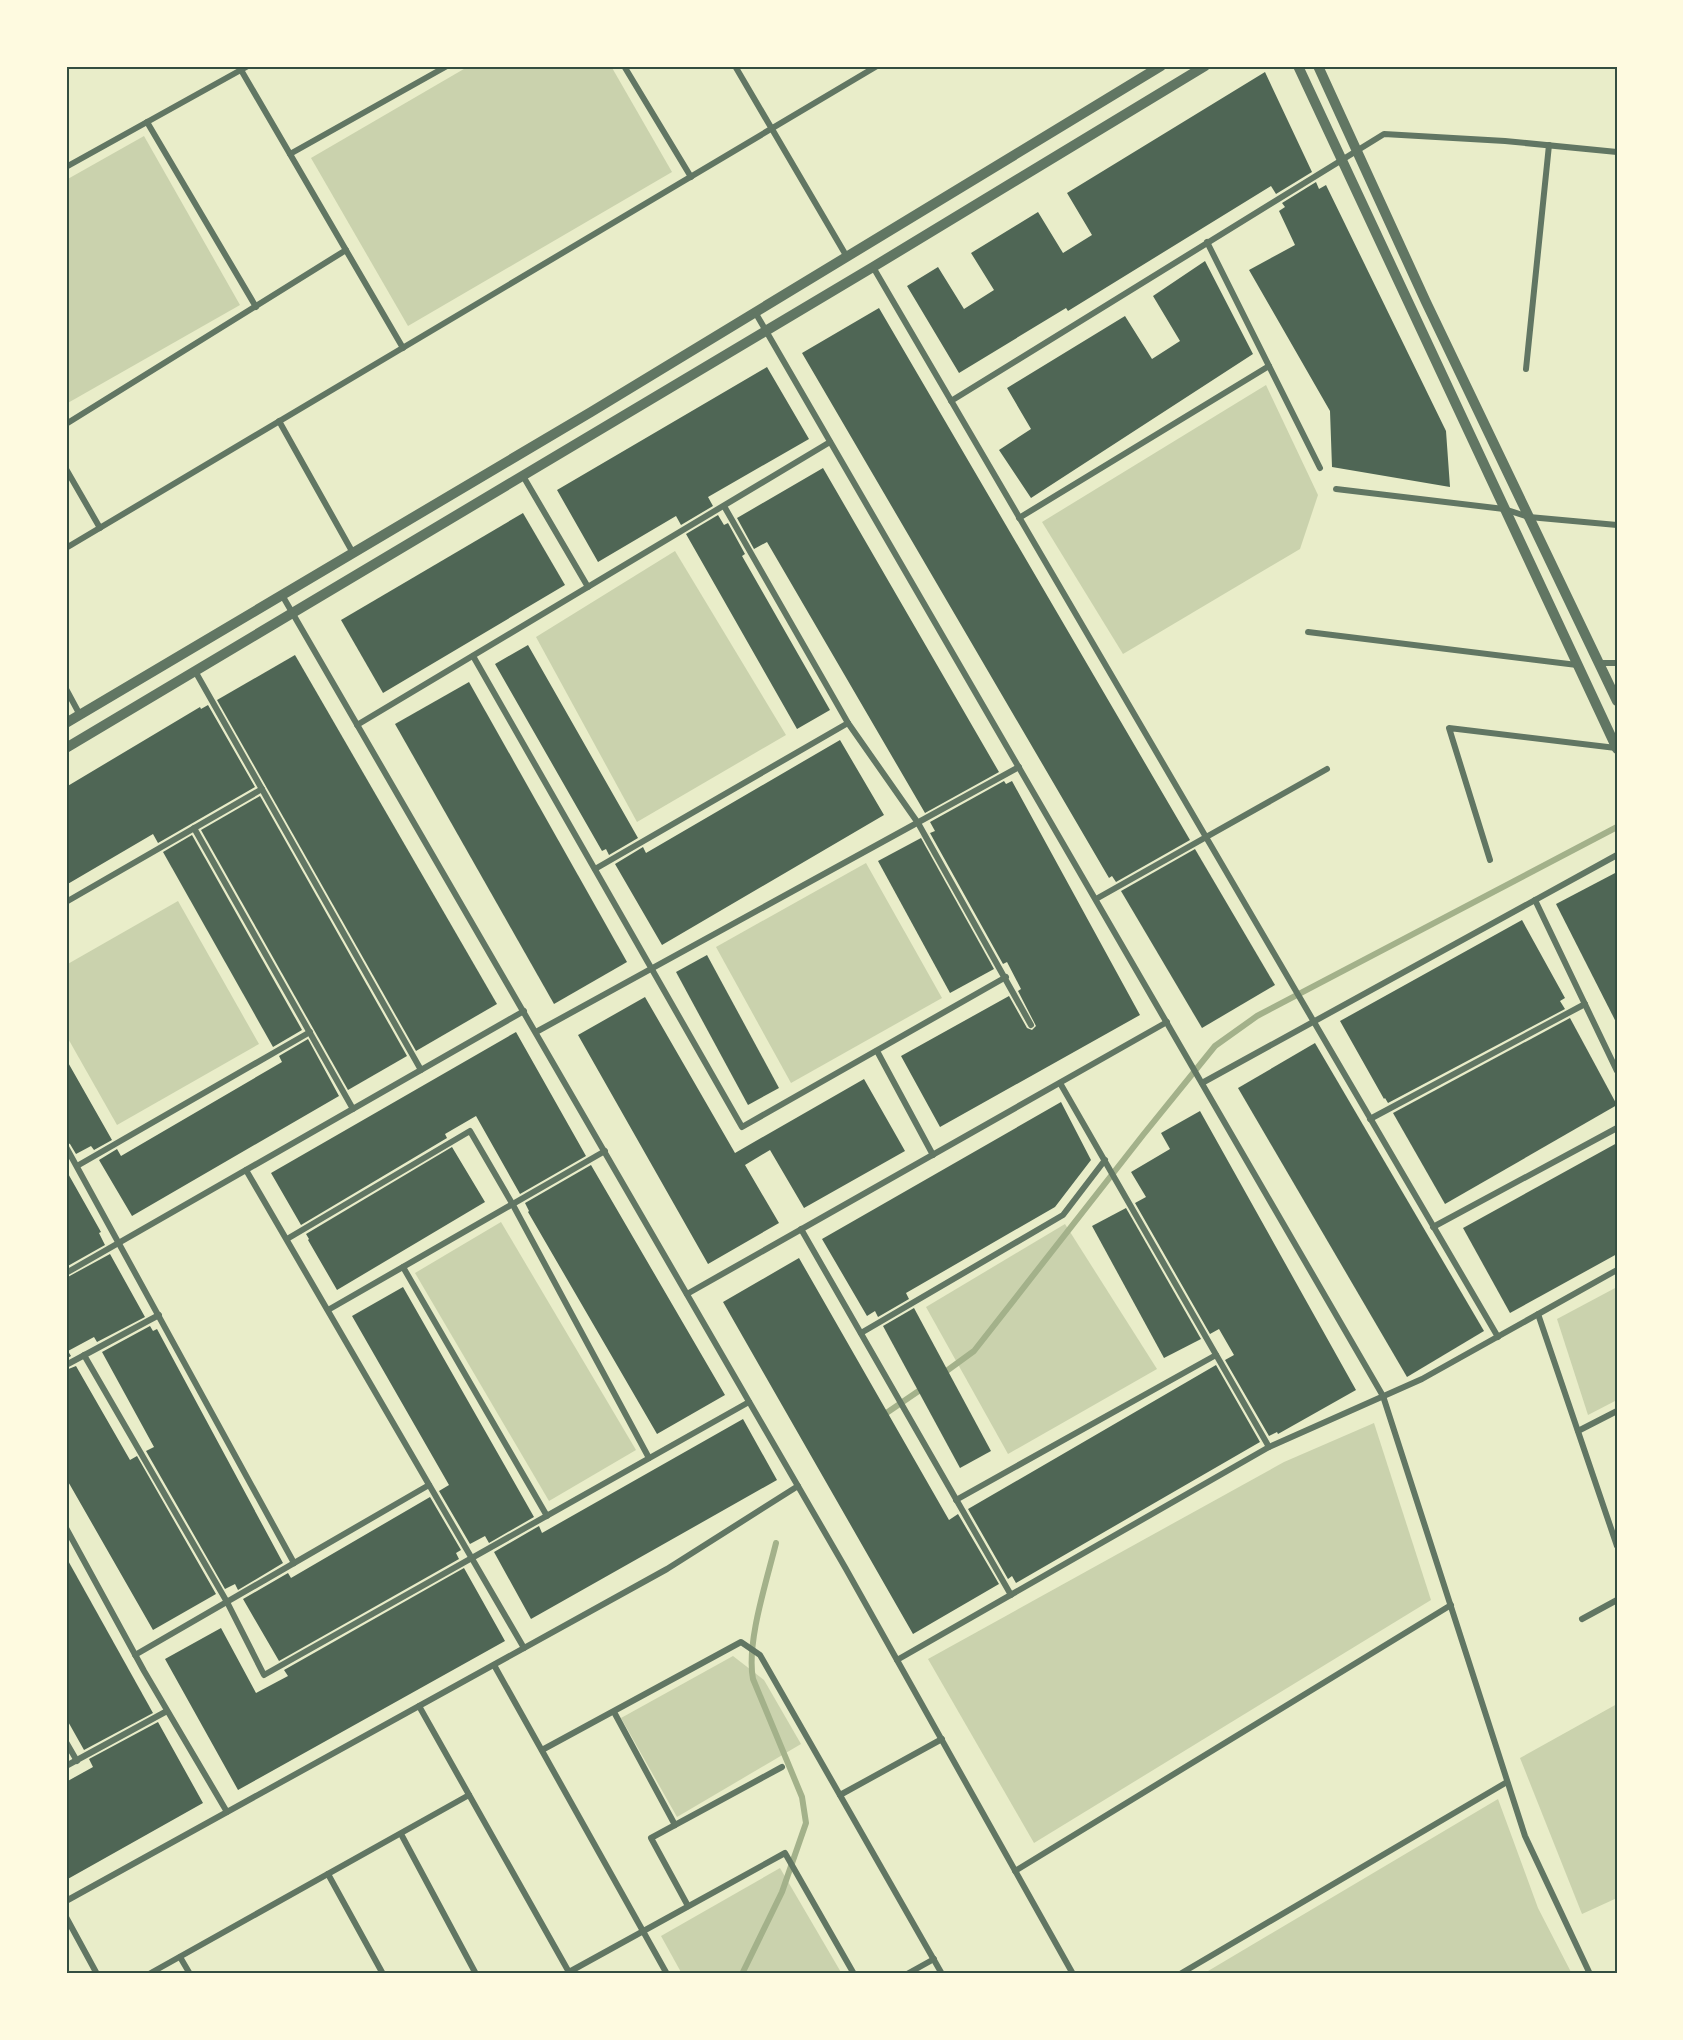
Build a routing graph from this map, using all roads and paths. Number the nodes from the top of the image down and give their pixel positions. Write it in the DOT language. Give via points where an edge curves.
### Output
graph roads {
  1 [pos="249,66"];
  2 [pos="447,66"];
  3 [pos="624,66"];
  4 [pos="735,66"];
  5 [pos="877,66"];
  6 [pos="1161,66"];
  7 [pos="1205,66"];
  8 [pos="1298,66"];
  9 [pos="1318,66"];
  10 [pos="241,70"];
  11 [pos="147,122"];
  12 [pos="772,129"];
  13 [pos="1549,145"];
  14 [pos="1357,150"];
  15 [pos="1617,152"];
  16 [pos="290,154"];
  17 [pos="1341,159"];
  18 [pos="66,167"];
  19 [pos="691,177"];
  20 [pos="1207,242"];
  21 [pos="346,250"];
  22 [pos="847,257"];
  23 [pos="873,267"];
  24 [pos="256,307"];
  25 [pos="755,312"];
  26 [pos="765,331"];
  27 [pos="404,348"];
  28 [pos="1269,366"];
  29 [pos="1526,369"];
  30 [pos="951,401"];
  31 [pos="279,421"];
  32 [pos="66,424"];
  33 [pos="830,442"];
  34 [pos="1320,468"];
  35 [pos="66,469"];
  36 [pos="523,476"];
  37 [pos="1336,489"];
  38 [pos="724,506"];
  39 [pos="1504,509"];
  40 [pos="1529,517"];
  41 [pos="1019,518"];
  42 [pos="1617,525"];
  43 [pos="99,528"];
  44 [pos="66,548"];
  45 [pos="353,553"];
  46 [pos="588,587"];
  47 [pos="282,595"];
  48 [pos="292,613"];
  49 [pos="1308,632"];
  50 [pos="473,656"];
  51 [pos="1599,663"];
  52 [pos="1617,663"];
  53 [pos="1577,665"];
  54 [pos="195,671"];
  55 [pos="66,689"];
  56 [pos="1617,701"];
  57 [pos="80,715"];
  58 [pos="66,723"];
  59 [pos="848,723"];
  60 [pos="357,725"];
  61 [pos="66,748"];
  62 [pos="1617,749"];
  63 [pos="1019,767"];
  64 [pos="1327,769"];
  65 [pos="262,789"];
  66 [pos="918,823"];
  67 [pos="194,828"];
  68 [pos="1206,838"];
  69 [pos="1617,855"];
  70 [pos="1490,860"];
  71 [pos="595,869"];
  72 [pos="1096,899"];
  73 [pos="1535,900"];
  74 [pos="66,902"];
  75 [pos="652,969"];
  76 [pos="1006,977"];
  77 [pos="1585,1004"];
  78 [pos="524,1011"];
  79 [pos="1167,1022"];
  80 [pos="1313,1022"];
  81 [pos="1031,1025"];
  82 [pos="310,1032"];
  83 [pos="536,1032"];
  84 [pos="877,1051"];
  85 [pos="421,1070"];
  86 [pos="1617,1071"];
  87 [pos="1200,1081"];
  88 [pos="1060,1083"];
  89 [pos="353,1109"];
  90 [pos="1370,1119"];
  91 [pos="1617,1128"];
  92 [pos="66,1147"];
  93 [pos="605,1151"];
  94 [pos="933,1155"];
  95 [pos="1107,1163"];
  96 [pos="77,1166"];
  97 [pos="246,1170"];
  98 [pos="513,1205"];
  99 [pos="1433,1227"];
  100 [pos="801,1229"];
  101 [pos="287,1239"];
  102 [pos="120,1242"];
  103 [pos="403,1267"];
  104 [pos="1617,1270"];
  105 [pos="66,1273"];
  106 [pos="687,1294"];
  107 [pos="328,1311"];
  108 [pos="1538,1314"];
  109 [pos="159,1315"];
  110 [pos="861,1333"];
  111 [pos="1498,1337"];
  112 [pos="1216,1354"];
  113 [pos="84,1356"];
  114 [pos="66,1365"];
  115 [pos="1383,1396"];
  116 [pos="749,1402"];
  117 [pos="1617,1411"];
  118 [pos="1578,1431"];
  119 [pos="1269,1447"];
  120 [pos="649,1458"];
  121 [pos="429,1485"];
  122 [pos="798,1486"];
  123 [pos="957,1500"];
  124 [pos="547,1516"];
  125 [pos="66,1528"];
  126 [pos="1617,1546"];
  127 [pos="471,1558"];
  128 [pos="294,1563"];
  129 [pos="1011,1595"];
  130 [pos="1617,1600"];
  131 [pos="227,1602"];
  132 [pos="1451,1605"];
  133 [pos="1582,1619"];
  134 [pos="524,1648"];
  135 [pos="135,1655"];
  136 [pos="897,1660"];
  137 [pos="494,1665"];
  138 [pos="419,1707"];
  139 [pos="168,1711"];
  140 [pos="614,1712"];
  141 [pos="942,1739"];
  142 [pos="66,1742"];
  143 [pos="542,1750"];
  144 [pos="77,1761"];
  145 [pos="66,1766"];
  146 [pos="782,1767"];
  147 [pos="1507,1782"];
  148 [pos="840,1795"];
  149 [pos="469,1796"];
  150 [pos="227,1812"];
  151 [pos="675,1825"];
  152 [pos="401,1834"];
  153 [pos="1016,1871"];
  154 [pos="328,1874"];
  155 [pos="66,1901"];
  156 [pos="688,1906"];
  157 [pos="66,1917"];
  158 [pos="644,1931"];
  159 [pos="180,1957"];
  160 [pos="934,1959"];
  161 [pos="569,1973"];
  162 [pos="1071,1973"];
  163 [pos="97,1974"];
  164 [pos="149,1974"];
  165 [pos="190,1974"];
  166 [pos="383,1974"];
  167 [pos="476,1974"];
  168 [pos="667,1974"];
  169 [pos="854,1974"];
  170 [pos="907,1974"];
  171 [pos="942,1974"];
  172 [pos="1180,1974"];
  173 [pos="1590,1974"];
  1 -- 10 [label="street"];
  2 -- 16 [label="street"];
  3 -- 19 [label="street"];
  4 -- 12 [label="street"];
  5 -- 12 [label="street"];
  6 -- 22 [label="street"];
  7 -- 23 [label="street"];
  8 -- 17 [label="street"];
  9 -- 14 [label="street"];
  10 -- 11 [label="street"];
  10 -- 16 [label="street"];
  11 -- 18 [label="street"];
  11 -- 24 [label="street"];
  12 -- 19 [label="street"];
  12 -- 22 [label="street"];
  13 -- 14 [label="street" via="1384,134"];
  13 -- 15 [label="street"];
  13 -- 29 [label="street"];
  14 -- 17 [label="street"];
  14 -- 40 [label="street"];
  16 -- 21 [label="street"];
  17 -- 20 [label="street"];
  17 -- 39 [label="street"];
  19 -- 27 [label="street"];
  20 -- 28 [label="street"];
  20 -- 30 [label="street"];
  21 -- 24 [label="street"];
  21 -- 27 [label="street"];
  22 -- 25 [label="street"];
  23 -- 26 [label="street"];
  23 -- 30 [label="street"];
  24 -- 32 [label="street"];
  25 -- 26 [label="street"];
  25 -- 45 [label="street"];
  26 -- 33 [label="street"];
  26 -- 36 [label="street"];
  27 -- 31 [label="street"];
  28 -- 34 [label="street"];
  28 -- 41 [label="street"];
  30 -- 41 [label="street"];
  31 -- 43 [label="street"];
  31 -- 45 [label="street"];
  33 -- 38 [label="street"];
  33 -- 63 [label="street"];
  35 -- 43 [label="street"];
  36 -- 46 [label="street"];
  36 -- 48 [label="street"];
  37 -- 39 [label="street"];
  38 -- 46 [label="street"];
  38 -- 59 [label="street"];
  39 -- 40 [label="street"];
  39 -- 53 [label="street"];
  40 -- 42 [label="street"];
  40 -- 51 [label="street"];
  41 -- 68 [label="street"];
  43 -- 44 [label="street"];
  45 -- 47 [label="street"];
  46 -- 50 [label="street"];
  47 -- 48 [label="street"];
  47 -- 57 [label="street"];
  48 -- 54 [label="street"];
  48 -- 60 [label="street"];
  49 -- 53 [label="street"];
  50 -- 60 [label="street"];
  50 -- 71 [label="street"];
  51 -- 52 [label="street"];
  51 -- 56 [label="street"];
  53 -- 62 [label="street"];
  54 -- 61 [label="street"];
  54 -- 65 [label="street"];
  55 -- 57 [label="street"];
  57 -- 58 [label="street"];
  59 -- 66 [label="street"];
  59 -- 71 [label="street"];
  60 -- 78 [label="street"];
  62 -- 70 [label="street" via="1449,728"];
  63 -- 66 [label="street"];
  63 -- 72 [label="street"];
  64 -- 68 [label="street"];
  65 -- 67 [label="street"];
  65 -- 85 [label="street"];
  66 -- 75 [label="street"];
  66 -- 76 [label="street"];
  67 -- 74 [label="street"];
  67 -- 82 [label="street"];
  68 -- 72 [label="street"];
  68 -- 80 [label="street"];
  69 -- 73 [label="street"];
  71 -- 75 [label="street"];
  72 -- 79 [label="street"];
  73 -- 77 [label="street"];
  73 -- 80 [label="street"];
  75 -- 83 [label="street"];
  75 -- 84 [label="street" via="742,1126"];
  76 -- 81 [label="street"];
  76 -- 84 [label="street"];
  77 -- 86 [label="street"];
  77 -- 90 [label="street"];
  78 -- 83 [label="street"];
  78 -- 85 [label="street"];
  79 -- 87 [label="street"];
  79 -- 88 [label="street"];
  80 -- 87 [label="street"];
  80 -- 90 [label="street"];
  82 -- 89 [label="street"];
  82 -- 96 [label="street"];
  83 -- 93 [label="street"];
  84 -- 94 [label="street"];
  85 -- 89 [label="street"];
  87 -- 115 [label="street"];
  88 -- 94 [label="street"];
  88 -- 95 [label="street"];
  89 -- 97 [label="street"];
  90 -- 99 [label="street"];
  91 -- 99 [label="street"];
  92 -- 96 [label="street"];
  93 -- 98 [label="street"];
  93 -- 106 [label="street"];
  94 -- 100 [label="street"];
  95 -- 110 [label="street" via="1063,1215"];
  95 -- 112 [label="street"];
  96 -- 102 [label="street"];
  97 -- 101 [label="street"];
  97 -- 102 [label="street"];
  98 -- 101 [label="street" via="470,1131"];
  98 -- 103 [label="street"];
  98 -- 120 [label="street"];
  99 -- 111 [label="street"];
  100 -- 106 [label="street"];
  100 -- 110 [label="street"];
  101 -- 107 [label="street"];
  102 -- 105 [label="street"];
  102 -- 109 [label="street"];
  103 -- 107 [label="street"];
  103 -- 124 [label="street"];
  104 -- 108 [label="street"];
  106 -- 116 [label="street"];
  107 -- 121 [label="street"];
  108 -- 111 [label="street"];
  108 -- 118 [label="street"];
  109 -- 113 [label="street"];
  109 -- 128 [label="street"];
  110 -- 123 [label="street"];
  111 -- 115 [label="street"];
  112 -- 119 [label="street"];
  112 -- 123 [label="street"];
  113 -- 114 [label="street"];
  113 -- 131 [label="street"];
  115 -- 119 [label="street"];
  115 -- 132 [label="street"];
  116 -- 120 [label="street"];
  116 -- 122 [label="street"];
  117 -- 118 [label="street"];
  118 -- 126 [label="street"];
  119 -- 129 [label="street"];
  120 -- 124 [label="street"];
  121 -- 127 [label="street"];
  121 -- 128 [label="street"];
  122 -- 134 [label="street" via="668,1569"];
  122 -- 136 [label="street"];
  123 -- 129 [label="street"];
  124 -- 127 [label="street"];
  125 -- 135 [label="street"];
  127 -- 131 [label="street" via="264,1675"];
  127 -- 134 [label="street"];
  128 -- 131 [label="street"];
  129 -- 136 [label="street"];
  130 -- 133 [label="street"];
  131 -- 135 [label="street"];
  132 -- 147 [label="street"];
  132 -- 153 [label="street"];
  134 -- 137 [label="street"];
  135 -- 139 [label="street"];
  136 -- 141 [label="street"];
  137 -- 138 [label="street"];
  137 -- 143 [label="street"];
  138 -- 149 [label="street"];
  138 -- 150 [label="street"];
  139 -- 144 [label="street"];
  139 -- 150 [label="street"];
  140 -- 143 [label="street"];
  140 -- 148 [label="street" via="741,1642 760,1654"];
  140 -- 151 [label="street"];
  141 -- 148 [label="street"];
  141 -- 153 [label="street"];
  142 -- 144 [label="street"];
  143 -- 158 [label="street"];
  144 -- 145 [label="street"];
  146 -- 151 [label="street"];
  147 -- 172 [label="street"];
  147 -- 173 [label="street" via="1525,1836"];
  148 -- 160 [label="street"];
  149 -- 152 [label="street"];
  149 -- 161 [label="street"];
  150 -- 155 [label="street"];
  151 -- 156 [label="street" via="651,1838"];
  152 -- 154 [label="street"];
  152 -- 167 [label="street"];
  153 -- 162 [label="street"];
  154 -- 159 [label="street"];
  154 -- 166 [label="street"];
  156 -- 158 [label="street"];
  156 -- 169 [label="street" via="785,1853"];
  157 -- 163 [label="street"];
  158 -- 161 [label="street"];
  158 -- 168 [label="street"];
  159 -- 164 [label="street"];
  159 -- 165 [label="street"];
  160 -- 170 [label="street"];
  160 -- 171 [label="street"];
}
